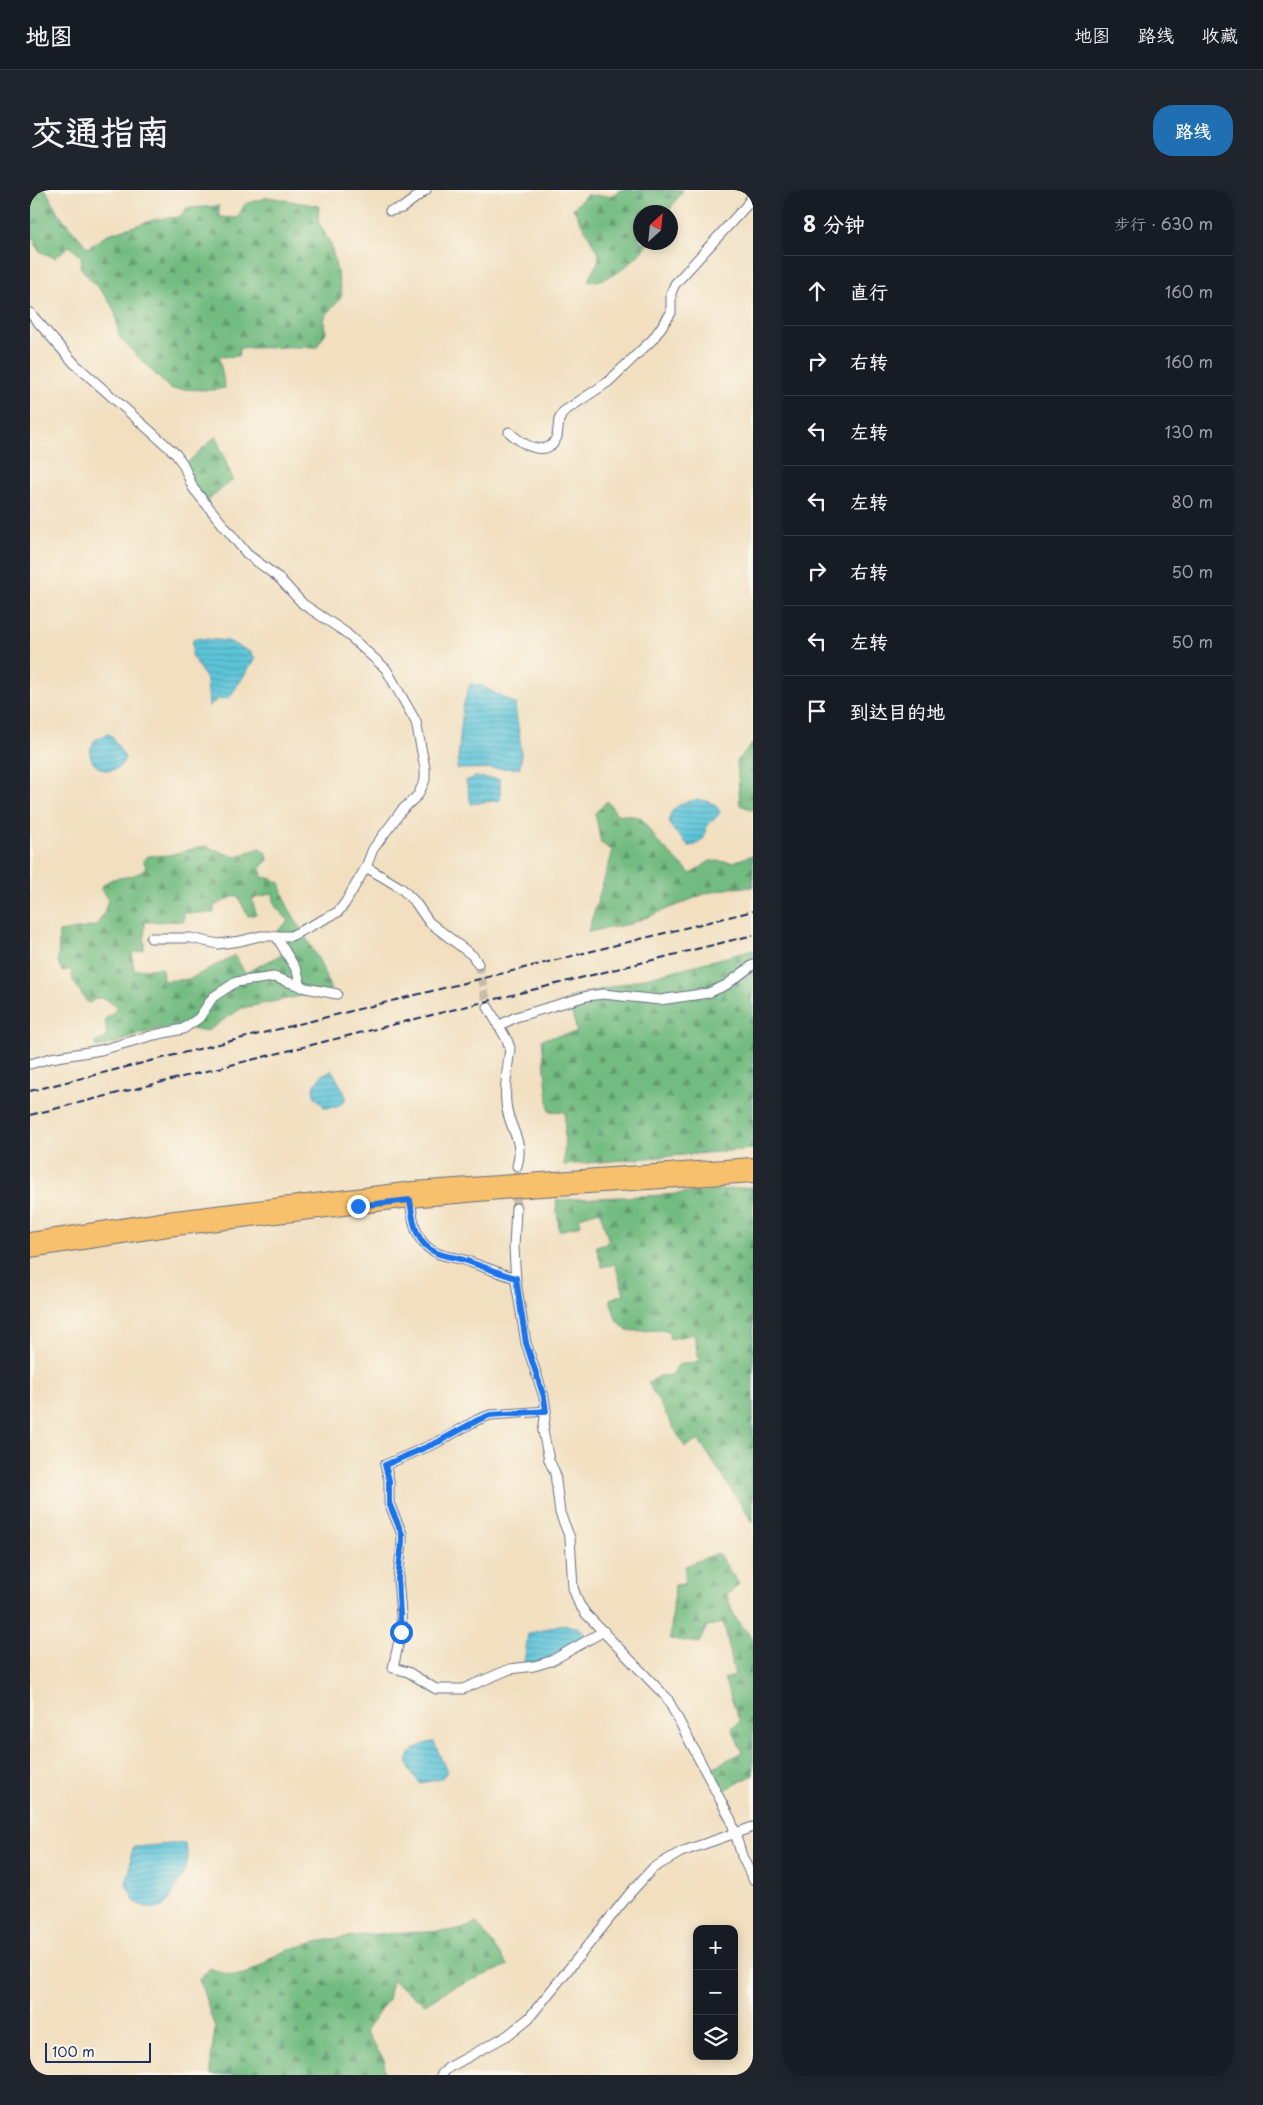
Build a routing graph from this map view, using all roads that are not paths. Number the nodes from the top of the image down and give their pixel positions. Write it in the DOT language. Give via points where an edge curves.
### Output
graph roads {
  1 [pos="426,190"];
  2 [pos="753,194"];
  3 [pos="390,211"];
  4 [pos="30,313"];
  5 [pos="509,432"];
  6 [pos="366,867"];
  7 [pos="276,936"];
  8 [pos="151,938"];
  9 [pos="478,964"];
  10 [pos="753,965"];
  11 [pos="302,987"];
  12 [pos="337,994"];
  13 [pos="488,1007"];
  14 [pos="498,1026"];
  15 [pos="30,1064"];
  16 [pos="753,1164"];
  17 [pos="517,1166"];
  18 [pos="753,1175"];
  19 [pos="410,1200"];
  20 [pos="516,1208"];
  21 [pos="30,1240"];
  22 [pos="30,1250"];
  23 [pos="516,1278"];
  24 [pos="546,1411"];
  25 [pos="604,1631"];
  26 [pos="753,1827"];
  27 [pos="736,1833"];
  28 [pos="753,1879"];
  29 [pos="441,2075"];
  1 -- 3 [label="street" via="402,208"];
  2 -- 5 [label="street" via="746,206 675,284 671,293 671,313 651,341 608,382 562,412 552,445 544,448 528,446"];
  4 -- 6 [label="street" via="75,364 175,453 193,488 248,554 279,578 303,604 345,632 388,672 416,722 425,780 418,795 402,810 373,849"];
  6 -- 7 [label="street" via="338,912 291,936"];
  6 -- 9 [label="street" via="402,888 429,922 473,956"];
  7 -- 8 [label="street" via="218,944 191,938"];
  7 -- 11 [label="street"];
  10 -- 14 [label="street" via="726,985 708,993 660,1000 603,994 587,996 516,1017"];
  11 -- 12 [label="street"];
  11 -- 15 [label="street" via="274,977 236,982 213,996 199,1018 183,1029"];
  13 -- 14 [label="street"];
  14 -- 17 [label="street" via="510,1048 506,1102 520,1144"];
  16 -- 21 [label="main road" via="413,1189 167,1219"];
  18 -- 19 [label="main road"];
  19 -- 22 [label="main road" via="168,1229"];
  19 -- 23 [label="street" via="416,1232 432,1251"];
  20 -- 23 [label="street"];
  23 -- 24 [label="street" via="526,1343"];
  24 -- 25 [label="street" via="543,1431 555,1474 560,1513 570,1538 573,1588 579,1604"];
  24 -- 25 [label="street" via="484,1417 385,1465 389,1503 402,1534 398,1579 402,1626 393,1668 412,1674 436,1689 463,1689 510,1669 551,1662"];
  25 -- 27 [label="street" via="667,1698"];
  26 -- 27 [label="street"];
  27 -- 28 [label="street"];
  27 -- 29 [label="street" via="681,1852 653,1868 529,2018 508,2035"];
}
